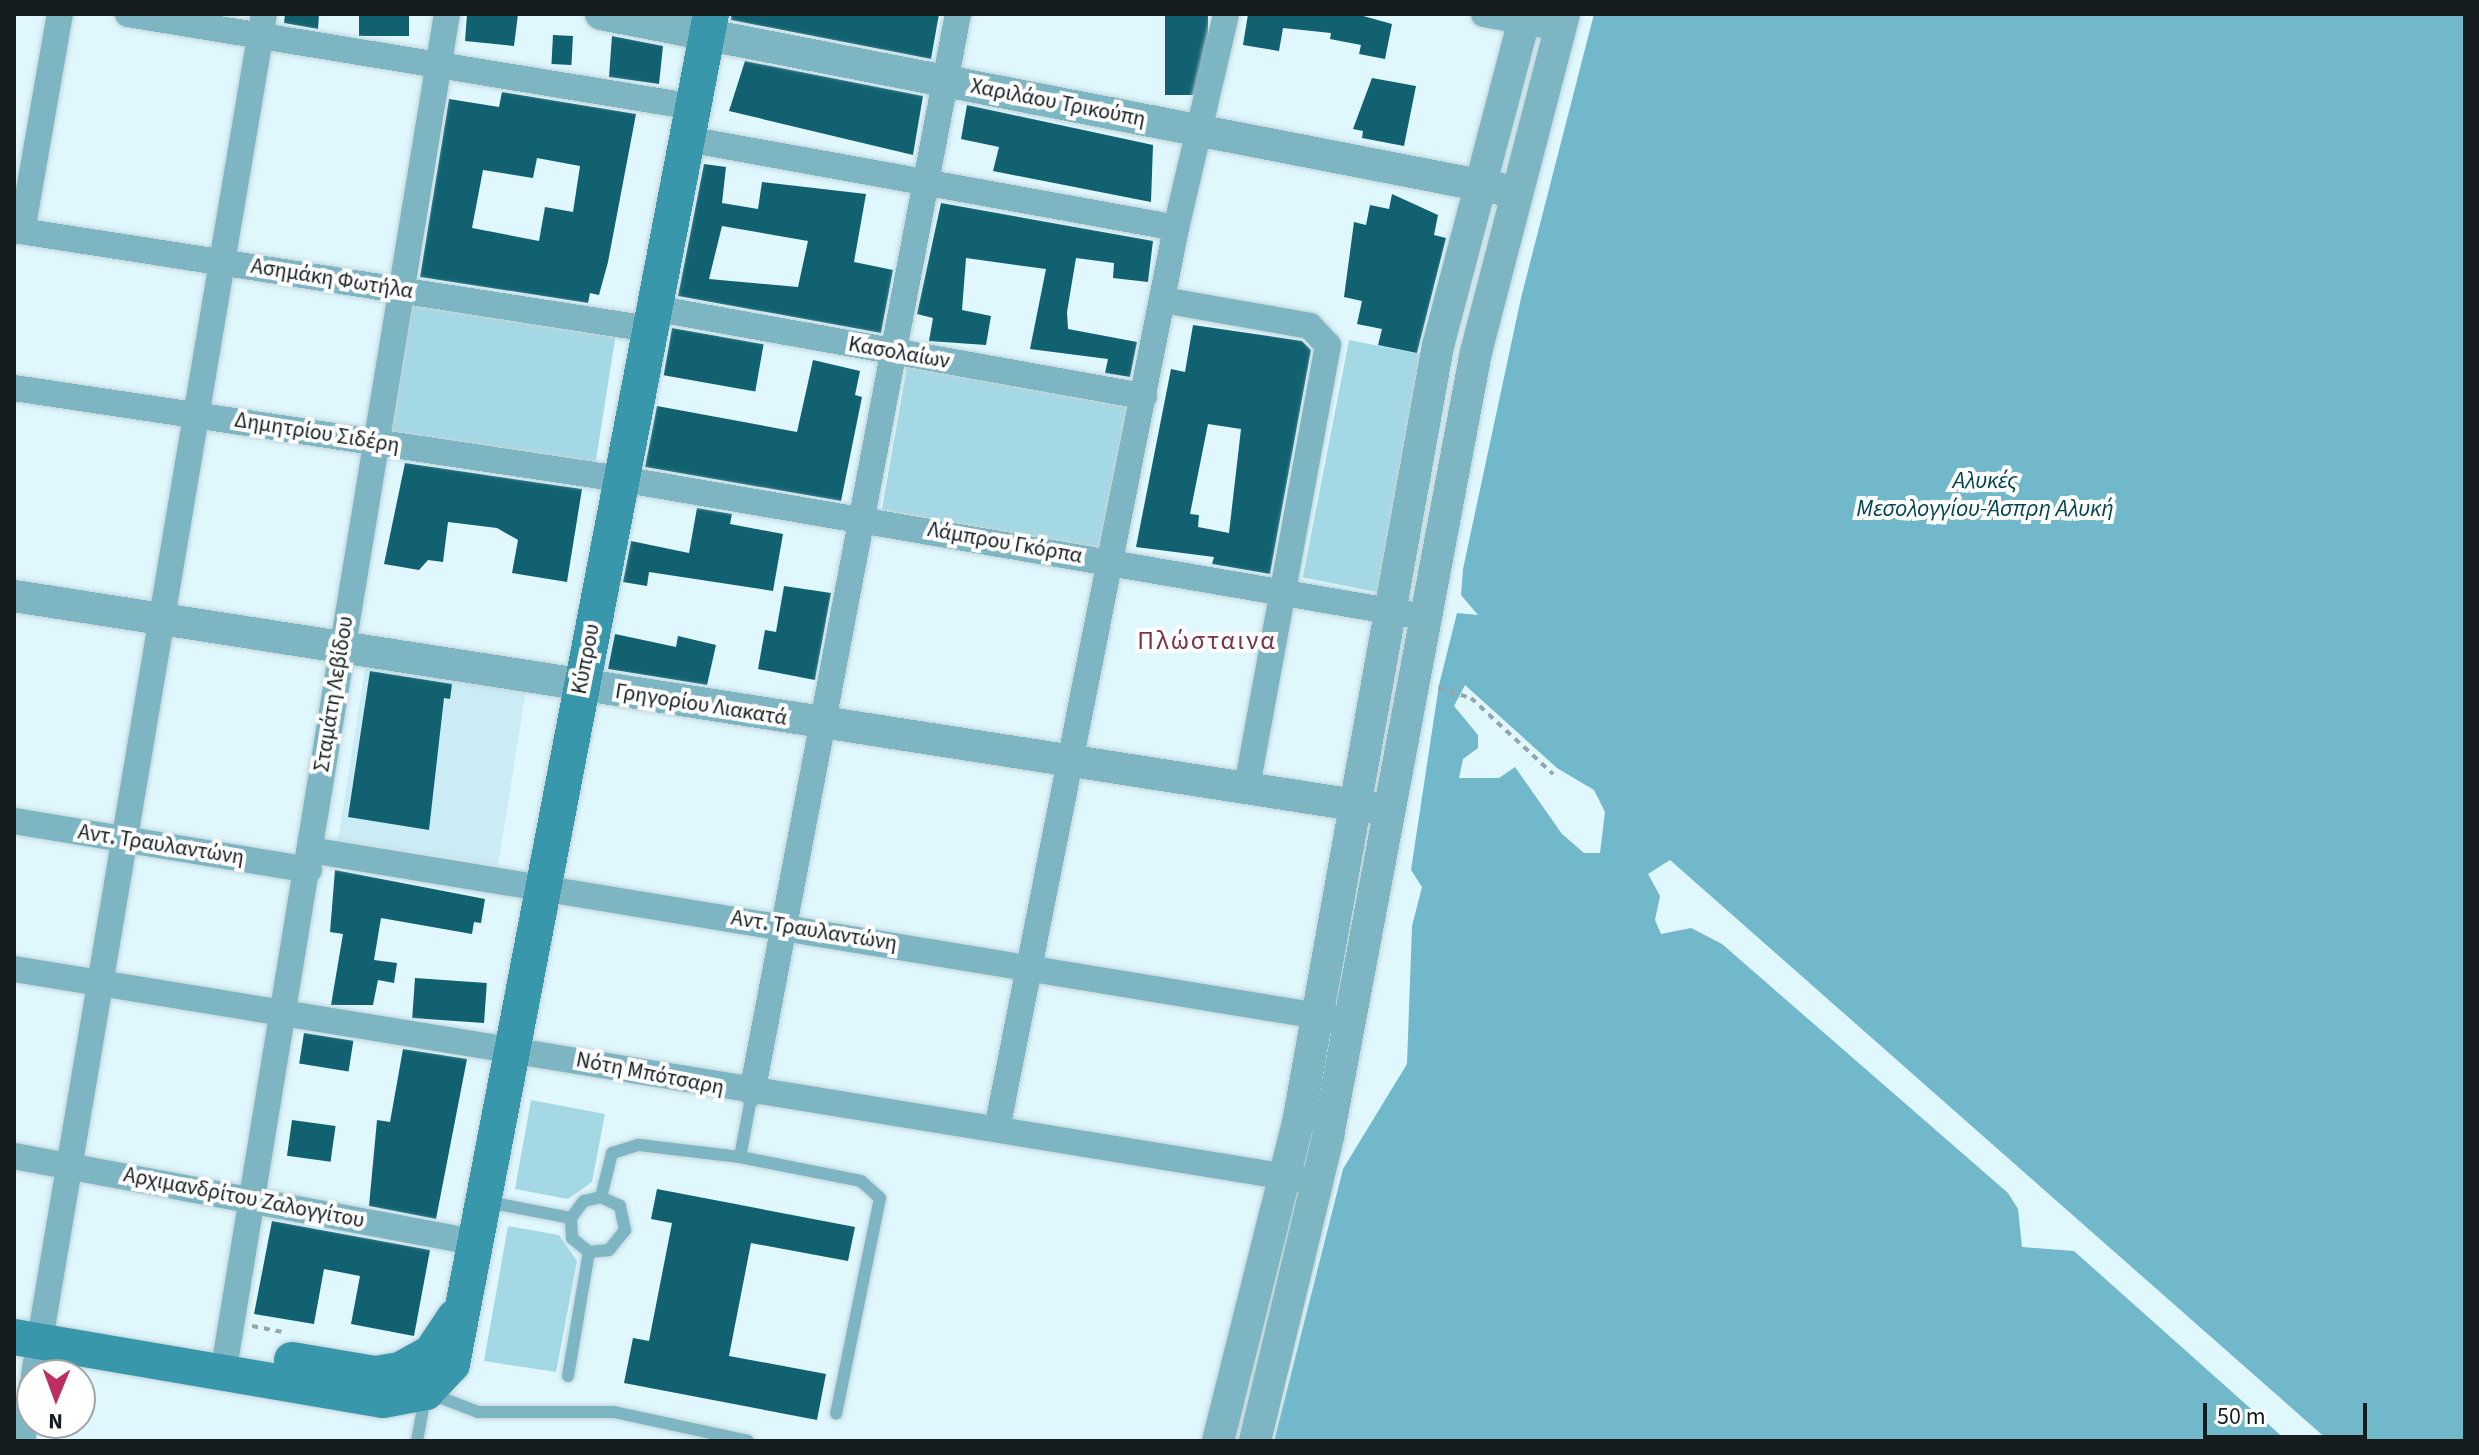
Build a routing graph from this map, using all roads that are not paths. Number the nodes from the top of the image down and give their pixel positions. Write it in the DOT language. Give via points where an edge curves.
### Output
graph roads {
  1 [pos="60,14"];
  2 [pos="128,14"];
  3 [pos="447,14"];
  4 [pos="601,14"];
  5 [pos="958,14"];
  6 [pos="1226,14"];
  7 [pos="1484,14"];
  8 [pos="1525,18"];
  9 [pos="1562,21"];
  10 [pos="709,24"];
  11 [pos="262,25"];
  12 [pos="438,65"];
  13 [pos="946,81"];
  14 [pos="690,123"];
  15 [pos="1201,131"];
  16 [pos="928,183"];
  17 [pos="1479,185"];
  18 [pos="1515,192"];
  19 [pos="1176,228"];
  20 [pos="18,230"];
  21 [pos="218,262"];
  22 [pos="397,289"];
  23 [pos="1163,300"];
  24 [pos="651,318"];
  25 [pos="896,353"];
  26 [pos="14,388"];
  27 [pos="1144,396"];
  28 [pos="192,414"];
  29 [pos="372,441"];
  30 [pos="621,479"];
  31 [pos="863,519"];
  32 [pos="1112,562"];
  33 [pos="1281,592"];
  34 [pos="14,596"];
  35 [pos="1389,610"];
  36 [pos="1424,617"];
  37 [pos="157,621"];
  38 [pos="340,649"];
  39 [pos="581,686"];
  40 [pos="827,725"];
  41 [pos="1075,759"];
  42 [pos="1246,791"];
  43 [pos="1355,806"];
  44 [pos="1389,810"];
  45 [pos="14,821"];
  46 [pos="121,838"];
  47 [pos="310,860"];
  48 [pos="547,885"];
  49 [pos="784,927"];
  50 [pos="1032,965"];
  51 [pos="14,969"];
  52 [pos="97,982"];
  53 [pos="285,1011"];
  54 [pos="1316,1016"];
  55 [pos="1349,1021"];
  56 [pos="516,1049"];
  57 [pos="752,1093"];
  58 [pos="997,1129"];
  59 [pos="14,1156"];
  60 [pos="740,1157"];
  61 [pos="72,1166"];
  62 [pos="1302,1180"];
  63 [pos="601,1197"];
  64 [pos="254,1200"];
  65 [pos="483,1201"];
  66 [pos="571,1218"];
  67 [pos="474,1242"];
  68 [pos="589,1252"];
  69 [pos="29,1337"];
  70 [pos="228,1349"];
  71 [pos="568,1376"];
  72 [pos="414,1386"];
  73 [pos="836,1414"];
  74 [pos="417,1441"];
  75 [pos="748,1441"];
  76 [pos="1218,1441"];
  77 [pos="1255,1441"];
  1 -- 20 [label="street"];
  2 -- 11 [label="street"];
  3 -- 12 [label="street, Σταμάτη Λεβίδου"];
  4 -- 10 [label="street, Χαριλάου Τρικούπη"];
  5 -- 13 [label="street"];
  6 -- 15 [label="street"];
  7 -- 8 [label="street"];
  8 -- 9 [label="street"];
  8 -- 17 [label="street"];
  9 -- 18 [label="street"];
  10 -- 13 [label="street, Χαριλάου Τρικούπη"];
  10 -- 14 [label="main road, Κύπρου"];
  11 -- 12 [label="street"];
  11 -- 21 [label="street"];
  12 -- 14 [label="street"];
  12 -- 22 [label="street, Σταμάτη Λεβίδου"];
  13 -- 15 [label="street, Χαριλάου Τρικούπη"];
  13 -- 16 [label="street"];
  14 -- 16 [label="street"];
  14 -- 24 [label="main road, Κύπρου"];
  15 -- 17 [label="street, Χαριλάου Τρικούπη"];
  15 -- 19 [label="street"];
  16 -- 19 [label="street"];
  16 -- 25 [label="street"];
  17 -- 18 [label="street, Χαριλάου Τρικούπη"];
  17 -- 35 [label="street" via="1438,346"];
  18 -- 36 [label="street"];
  19 -- 23 [label="street"];
  20 -- 21 [label="street, Ασημάκη Φωτήλα"];
  21 -- 22 [label="street, Ασημάκη Φωτήλα"];
  21 -- 28 [label="street"];
  22 -- 24 [label="street, Ασημάκη Φωτήλα"];
  22 -- 29 [label="street, Σταμάτη Λεβίδου"];
  23 -- 27 [label="street"];
  23 -- 33 [label="street" via="1310,326 1328,345"];
  24 -- 25 [label="street, Κασολαίων"];
  24 -- 30 [label="main road, Κύπρου"];
  25 -- 27 [label="street, Κασολαίων"];
  25 -- 31 [label="street"];
  26 -- 28 [label="street, Δημητρίου Σιδέρη"];
  27 -- 32 [label="street"];
  28 -- 29 [label="street, Δημητρίου Σιδέρη"];
  28 -- 37 [label="street"];
  29 -- 30 [label="street, Δημητρίου Σιδέρη"];
  29 -- 38 [label="street, Σταμάτη Λεβίδου"];
  30 -- 31 [label="street, Λάμπρου Γκόρπα"];
  30 -- 39 [label="main road, Κύπρου"];
  31 -- 32 [label="street, Λάμπρου Γκόρπα"];
  31 -- 40 [label="street"];
  32 -- 33 [label="street, Λάμπρου Γκόρπα"];
  32 -- 41 [label="street"];
  33 -- 35 [label="street, Λάμπρου Γκόρπα"];
  33 -- 42 [label="street"];
  34 -- 37 [label="street, Γρηγορίου Λιακατά"];
  35 -- 36 [label="street, Λάμπρου Γκόρπα"];
  35 -- 43 [label="street"];
  36 -- 44 [label="street"];
  37 -- 38 [label="street, Γρηγορίου Λιακατά"];
  37 -- 46 [label="street"];
  38 -- 39 [label="street, Γρηγορίου Λιακατά"];
  38 -- 47 [label="street, Σταμάτη Λεβίδου"];
  39 -- 40 [label="street, Γρηγορίου Λιακατά"];
  39 -- 48 [label="main road, Κύπρου"];
  40 -- 41 [label="street, Γρηγορίου Λιακατά"];
  40 -- 49 [label="street"];
  41 -- 42 [label="street, Γρηγορίου Λιακατά"];
  41 -- 50 [label="street"];
  42 -- 43 [label="street, Γρηγορίου Λιακατά"];
  43 -- 44 [label="street, Γρηγορίου Λιακατά"];
  43 -- 54 [label="street"];
  44 -- 55 [label="street"];
  45 -- 46 [label="street, Αντ. Τραυλαντώνη"];
  46 -- 47 [label="street, Αντ. Τραυλαντώνη"];
  46 -- 52 [label="street"];
  47 -- 48 [label="street, Αντ. Τραυλαντώνη"];
  47 -- 53 [label="street, Σταμάτη Λεβίδου"];
  48 -- 49 [label="street, Αντ. Τραυλαντώνη"];
  48 -- 56 [label="main road, Κύπρου"];
  49 -- 50 [label="street, Αντ. Τραυλαντώνη"];
  49 -- 57 [label="street"];
  50 -- 54 [label="street, Αντ. Τραυλαντώνη"];
  50 -- 58 [label="street"];
  51 -- 52 [label="street, Νότη Μπότσαρη"];
  52 -- 53 [label="street, Νότη Μπότσαρη"];
  52 -- 61 [label="street"];
  53 -- 56 [label="street, Νότη Μπότσαρη"];
  53 -- 64 [label="street, Σταμάτη Λεβίδου"];
  54 -- 55 [label="street, Αντ. Τραυλαντώνη"];
  54 -- 62 [label="street"];
  55 -- 62 [label="street"];
  56 -- 57 [label="street, Νότη Μπότσαρη"];
  56 -- 65 [label="main road, Κύπρου"];
  57 -- 58 [label="street, Νότη Μπότσαρη"];
  57 -- 60 [label="lane"];
  58 -- 62 [label="street, Νότη Μπότσαρη"];
  59 -- 61 [label="street, Αρχιμανδρίτου Ζαλογγίτου"];
  60 -- 63 [label="lane" via="624,1147 608,1162"];
  60 -- 73 [label="lane" via="861,1181 880,1198"];
  61 -- 64 [label="street, Αρχιμανδρίτου Ζαλογγίτου"];
  61 -- 69 [label="street"];
  62 -- 76 [label="street"];
  62 -- 77 [label="street"];
  63 -- 66 [label="lane" via="584,1201"];
  63 -- 68 [label="lane" via="620,1206 625,1230 609,1250"];
  64 -- 67 [label="street, Αρχιμανδρίτου Ζαλογγίτου"];
  64 -- 70 [label="street, Σταμάτη Λεβίδου"];
  65 -- 66 [label="lane"];
  65 -- 67 [label="main road, Κύπρου"];
  66 -- 68 [label="lane" via="572,1238"];
  67 -- 72 [label="main road, Κύπρου" via="464,1304"];
  68 -- 71 [label="lane"];
  69 -- 70 [label="main road"];
  70 -- 72 [label="main road" via="366,1399"];
  72 -- 74 [label="lane"];
  72 -- 75 [label="lane" via="478,1412 614,1412"];
}
